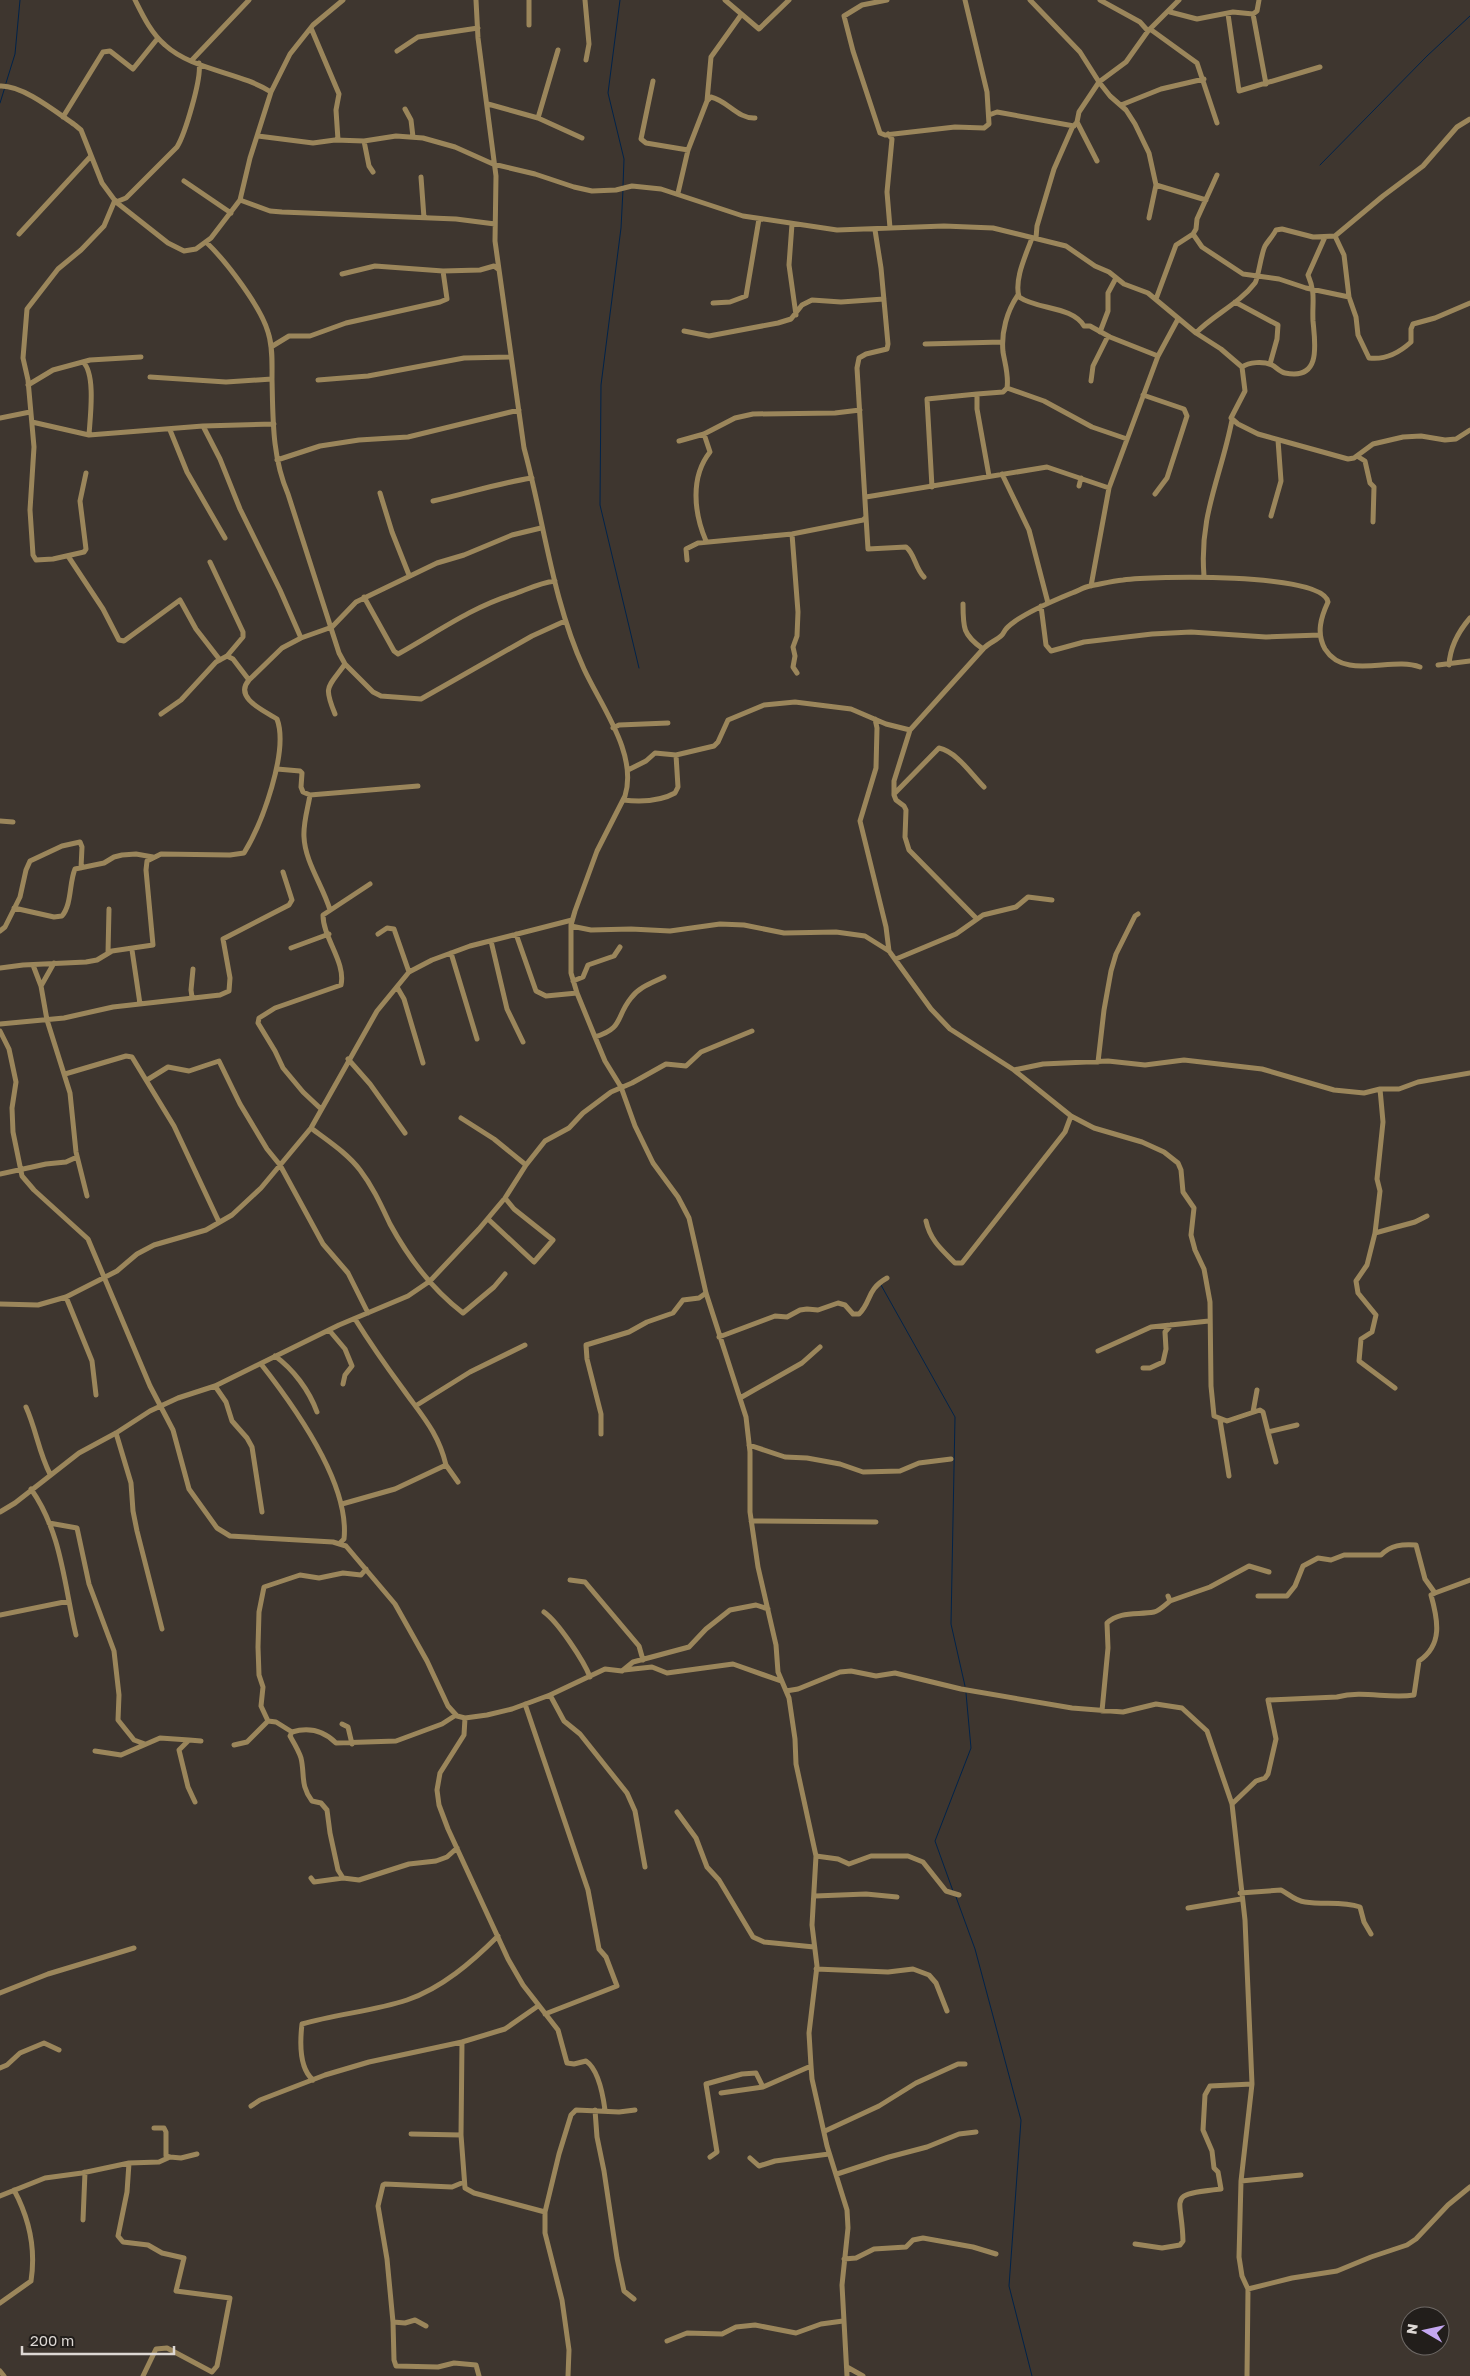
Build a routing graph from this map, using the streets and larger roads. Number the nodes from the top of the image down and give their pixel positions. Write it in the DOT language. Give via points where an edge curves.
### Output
graph roads {
  1 [pos="135,0"];
  2 [pos="249,0"];
  3 [pos="343,0"];
  4 [pos="476,0"];
  5 [pos="529,0"];
  6 [pos="585,0"];
  7 [pos="725,0"];
  8 [pos="790,0"];
  9 [pos="887,0"];
  10 [pos="965,0"];
  11 [pos="1030,0"];
  12 [pos="1100,0"];
  13 [pos="1179,0"];
  14 [pos="1259,0"];
  15 [pos="1170,12"];
  16 [pos="1228,14"];
  17 [pos="1253,14"];
  18 [pos="741,15"];
  19 [pos="529,25"];
  20 [pos="311,28"];
  21 [pos="478,28"];
  22 [pos="1149,30"];
  23 [pos="158,38"];
  24 [pos="558,50"];
  25 [pos="397,51"];
  26 [pos="192,60"];
  27 [pos="586,60"];
  28 [pos="199,63"];
  29 [pos="1320,68"];
  30 [pos="1204,79"];
  31 [pos="653,81"];
  32 [pos="1099,82"];
  33 [pos="1266,84"];
  34 [pos="0,86"];
  35 [pos="272,92"];
  36 [pos="707,101"];
  37 [pos="488,104"];
  38 [pos="1122,105"];
  39 [pos="404,109"];
  40 [pos="989,115"];
  41 [pos="63,117"];
  42 [pos="538,118"];
  43 [pos="755,118"];
  44 [pos="1470,119"];
  45 [pos="1217,123"];
  46 [pos="1075,124"];
  47 [pos="888,134"];
  48 [pos="258,136"];
  49 [pos="413,137"];
  50 [pos="582,138"];
  51 [pos="338,140"];
  52 [pos="364,141"];
  53 [pos="688,150"];
  54 [pos="91,156"];
  55 [pos="1097,161"];
  56 [pos="493,164"];
  57 [pos="373,172"];
  58 [pos="1217,175"];
  59 [pos="421,177"];
  60 [pos="184,181"];
  61 [pos="1156,185"];
  62 [pos="678,194"];
  63 [pos="240,200"];
  64 [pos="1206,200"];
  65 [pos="116,201"];
  66 [pos="231,213"];
  67 [pos="424,218"];
  68 [pos="1149,218"];
  69 [pos="759,219"];
  70 [pos="495,224"];
  71 [pos="792,224"];
  72 [pos="890,228"];
  73 [pos="875,230"];
  74 [pos="19,234"];
  75 [pos="1192,234"];
  76 [pos="1335,236"];
  77 [pos="1325,237"];
  78 [pos="1034,238"];
  79 [pos="206,242"];
  80 [pos="498,268"];
  81 [pos="443,271"];
  82 [pos="342,274"];
  83 [pos="1258,276"];
  84 [pos="1116,278"];
  85 [pos="1314,289"];
  86 [pos="1018,295"];
  87 [pos="1349,297"];
  88 [pos="884,299"];
  89 [pos="1156,299"];
  90 [pos="1235,302"];
  91 [pos="713,303"];
  92 [pos="1470,303"];
  93 [pos="796,316"];
  94 [pos="1178,318"];
  95 [pos="684,331"];
  96 [pos="1100,332"];
  97 [pos="1196,333"];
  98 [pos="1108,336"];
  99 [pos="1002,342"];
  100 [pos="925,344"];
  101 [pos="271,347"];
  102 [pos="1158,356"];
  103 [pos="141,357"];
  104 [pos="510,357"];
  105 [pos="83,362"];
  106 [pos="1270,364"];
  107 [pos="1242,367"];
  108 [pos="150,377"];
  109 [pos="272,379"];
  110 [pos="318,380"];
  111 [pos="1091,382"];
  112 [pos="28,385"];
  113 [pos="1007,388"];
  114 [pos="977,394"];
  115 [pos="1143,395"];
  116 [pos="518,410"];
  117 [pos="860,410"];
  118 [pos="30,412"];
  119 [pos="0,418"];
  120 [pos="1232,420"];
  121 [pos="32,422"];
  122 [pos="274,424"];
  123 [pos="204,426"];
  124 [pos="170,430"];
  125 [pos="1470,430"];
  126 [pos="704,434"];
  127 [pos="89,435"];
  128 [pos="1126,439"];
  129 [pos="1278,440"];
  130 [pos="679,441"];
  131 [pos="1357,456"];
  132 [pos="277,460"];
  133 [pos="86,473"];
  134 [pos="1002,474"];
  135 [pos="989,476"];
  136 [pos="532,478"];
  137 [pos="1081,478"];
  138 [pos="1079,486"];
  139 [pos="932,487"];
  140 [pos="1109,488"];
  141 [pos="380,493"];
  142 [pos="1155,494"];
  143 [pos="866,498"];
  144 [pos="433,501"];
  145 [pos="866,516"];
  146 [pos="1272,516"];
  147 [pos="1373,522"];
  148 [pos="541,528"];
  149 [pos="792,534"];
  150 [pos="225,538"];
  151 [pos="706,541"];
  152 [pos="68,556"];
  153 [pos="687,560"];
  154 [pos="210,562"];
  155 [pos="409,575"];
  156 [pos="1204,576"];
  157 [pos="924,577"];
  158 [pos="555,581"];
  159 [pos="1091,586"];
  160 [pos="364,597"];
  161 [pos="1048,603"];
  162 [pos="963,604"];
  163 [pos="1041,606"];
  164 [pos="1470,618"];
  165 [pos="565,621"];
  166 [pos="332,627"];
  167 [pos="1320,635"];
  168 [pos="301,638"];
  169 [pos="983,649"];
  170 [pos="227,656"];
  171 [pos="220,660"];
  172 [pos="1470,661"];
  173 [pos="345,664"];
  174 [pos="1438,665"];
  175 [pos="1449,665"];
  176 [pos="1420,667"];
  177 [pos="797,673"];
  178 [pos="249,680"];
  179 [pos="161,714"];
  180 [pos="336,714"];
  181 [pos="874,719"];
  182 [pos="668,723"];
  183 [pos="612,728"];
  184 [pos="910,730"];
  185 [pos="676,755"];
  186 [pos="277,770"];
  187 [pos="628,770"];
  188 [pos="418,786"];
  189 [pos="984,787"];
  190 [pos="894,794"];
  191 [pos="310,795"];
  192 [pos="623,800"];
  193 [pos="0,821"];
  194 [pos="13,822"];
  195 [pos="153,857"];
  196 [pos="81,868"];
  197 [pos="283,872"];
  198 [pos="370,884"];
  199 [pos="1052,900"];
  200 [pos="14,908"];
  201 [pos="109,909"];
  202 [pos="330,910"];
  203 [pos="1138,914"];
  204 [pos="977,919"];
  205 [pos="572,923"];
  206 [pos="0,931"];
  207 [pos="329,934"];
  208 [pos="378,934"];
  209 [pos="516,934"];
  210 [pos="490,941"];
  211 [pos="620,947"];
  212 [pos="291,948"];
  213 [pos="132,950"];
  214 [pos="889,952"];
  215 [pos="108,953"];
  216 [pos="451,953"];
  217 [pos="896,959"];
  218 [pos="54,963"];
  219 [pos="33,965"];
  220 [pos="0,968"];
  221 [pos="193,969"];
  222 [pos="409,972"];
  223 [pos="664,977"];
  224 [pos="573,981"];
  225 [pos="41,986"];
  226 [pos="397,987"];
  227 [pos="576,993"];
  228 [pos="192,998"];
  229 [pos="140,1004"];
  230 [pos="47,1020"];
  231 [pos="0,1024"];
  232 [pos="0,1031"];
  233 [pos="752,1031"];
  234 [pos="595,1037"];
  235 [pos="478,1039"];
  236 [pos="523,1042"];
  237 [pos="348,1060"];
  238 [pos="1098,1062"];
  239 [pos="424,1063"];
  240 [pos="1014,1070"];
  241 [pos="1470,1073"];
  242 [pos="66,1074"];
  243 [pos="147,1080"];
  244 [pos="621,1087"];
  245 [pos="1380,1089"];
  246 [pos="320,1108"];
  247 [pos="1072,1116"];
  248 [pos="461,1118"];
  249 [pos="311,1128"];
  250 [pos="405,1133"];
  251 [pos="77,1157"];
  252 [pos="280,1165"];
  253 [pos="526,1165"];
  254 [pos="20,1170"];
  255 [pos="0,1174"];
  256 [pos="87,1196"];
  257 [pos="505,1198"];
  258 [pos="1427,1216"];
  259 [pos="488,1219"];
  260 [pos="926,1221"];
  261 [pos="219,1222"];
  262 [pos="1375,1233"];
  263 [pos="505,1274"];
  264 [pos="105,1276"];
  265 [pos="887,1278"];
  266 [pos="430,1281"];
  267 [pos="706,1294"];
  268 [pos="66,1297"];
  269 [pos="0,1304"];
  270 [pos="368,1314"];
  271 [pos="355,1319"];
  272 [pos="1209,1321"];
  273 [pos="1174,1324"];
  274 [pos="329,1330"];
  275 [pos="719,1337"];
  276 [pos="525,1345"];
  277 [pos="820,1347"];
  278 [pos="1098,1351"];
  279 [pos="275,1356"];
  280 [pos="261,1364"];
  281 [pos="1143,1368"];
  282 [pos="343,1384"];
  283 [pos="216,1386"];
  284 [pos="1395,1388"];
  285 [pos="1257,1390"];
  286 [pos="96,1395"];
  287 [pos="740,1398"];
  288 [pos="416,1405"];
  289 [pos="161,1406"];
  290 [pos="26,1407"];
  291 [pos="318,1412"];
  292 [pos="1253,1412"];
  293 [pos="1220,1420"];
  294 [pos="1297,1425"];
  295 [pos="1268,1432"];
  296 [pos="116,1433"];
  297 [pos="600,1434"];
  298 [pos="749,1445"];
  299 [pos="951,1459"];
  300 [pos="1276,1462"];
  301 [pos="446,1465"];
  302 [pos="50,1474"];
  303 [pos="1229,1476"];
  304 [pos="458,1482"];
  305 [pos="31,1489"];
  306 [pos="342,1504"];
  307 [pos="0,1512"];
  308 [pos="262,1512"];
  309 [pos="751,1521"];
  310 [pos="876,1522"];
  311 [pos="49,1523"];
  312 [pos="340,1543"];
  313 [pos="366,1569"];
  314 [pos="1269,1572"];
  315 [pos="570,1580"];
  316 [pos="1470,1580"];
  317 [pos="1435,1593"];
  318 [pos="1258,1596"];
  319 [pos="69,1600"];
  320 [pos="768,1609"];
  321 [pos="544,1612"];
  322 [pos="0,1615"];
  323 [pos="162,1629"];
  324 [pos="76,1635"];
  325 [pos="643,1660"];
  326 [pos="777,1667"];
  327 [pos="624,1670"];
  328 [pos="766,1674"];
  329 [pos="590,1677"];
  330 [pos="781,1681"];
  331 [pos="786,1691"];
  332 [pos="550,1695"];
  333 [pos="525,1704"];
  334 [pos="1102,1710"];
  335 [pos="456,1715"];
  336 [pos="465,1718"];
  337 [pos="268,1721"];
  338 [pos="342,1724"];
  339 [pos="292,1732"];
  340 [pos="188,1740"];
  341 [pos="202,1741"];
  342 [pos="145,1744"];
  343 [pos="352,1744"];
  344 [pos="234,1745"];
  345 [pos="95,1751"];
  346 [pos="195,1802"];
  347 [pos="1232,1804"];
  348 [pos="677,1812"];
  349 [pos="457,1848"];
  350 [pos="816,1856"];
  351 [pos="645,1867"];
  352 [pos="311,1878"];
  353 [pos="342,1878"];
  354 [pos="959,1895"];
  355 [pos="815,1896"];
  356 [pos="1241,1896"];
  357 [pos="897,1897"];
  358 [pos="1188,1908"];
  359 [pos="1372,1934"];
  360 [pos="498,1936"];
  361 [pos="134,1948"];
  362 [pos="814,1948"];
  363 [pos="816,1969"];
  364 [pos="0,1993"];
  365 [pos="538,2006"];
  366 [pos="947,2011"];
  367 [pos="545,2014"];
  368 [pos="462,2042"];
  369 [pos="60,2050"];
  370 [pos="964,2064"];
  371 [pos="811,2066"];
  372 [pos="0,2068"];
  373 [pos="313,2080"];
  374 [pos="1252,2084"];
  375 [pos="763,2087"];
  376 [pos="721,2094"];
  377 [pos="251,2106"];
  378 [pos="596,2110"];
  379 [pos="605,2110"];
  380 [pos="635,2110"];
  381 [pos="154,2128"];
  382 [pos="825,2131"];
  383 [pos="976,2132"];
  384 [pos="411,2134"];
  385 [pos="461,2135"];
  386 [pos="197,2154"];
  387 [pos="829,2154"];
  388 [pos="170,2157"];
  389 [pos="710,2157"];
  390 [pos="750,2158"];
  391 [pos="129,2163"];
  392 [pos="86,2172"];
  393 [pos="836,2174"];
  394 [pos="1301,2175"];
  395 [pos="1241,2181"];
  396 [pos="464,2182"];
  397 [pos="1470,2187"];
  398 [pos="14,2190"];
  399 [pos="0,2196"];
  400 [pos="545,2212"];
  401 [pos="83,2220"];
  402 [pos="1135,2244"];
  403 [pos="996,2254"];
  404 [pos="844,2259"];
  405 [pos="1248,2289"];
  406 [pos="634,2299"];
  407 [pos="0,2302"];
  408 [pos="843,2321"];
  409 [pos="393,2322"];
  410 [pos="426,2326"];
  411 [pos="667,2341"];
  412 [pos="847,2367"];
  413 [pos="0,2371"];
  414 [pos="4,2376"];
  415 [pos="144,2376"];
  416 [pos="479,2376"];
  417 [pos="568,2376"];
  418 [pos="847,2376"];
  419 [pos="863,2376"];
  420 [pos="1247,2376"];
  1 -- 23 [label="street"];
  2 -- 26 [label="street"];
  3 -- 20 [label="street"];
  4 -- 21 [label="street"];
  5 -- 19 [label="street"];
  6 -- 27 [label="street" via="589,44"];
  7 -- 18 [label="street"];
  8 -- 18 [label="street" via="761,29"];
  9 -- 47 [label="street" via="862,4 844,16 873,116 880,133"];
  10 -- 40 [label="street" via="987,92"];
  11 -- 32 [label="street" via="1080,52"];
  12 -- 22 [label="street"];
  13 -- 15 [label="street"];
  14 -- 17 [label="street"];
  15 -- 16 [label="street" via="1197,19"];
  15 -- 22 [label="street"];
  16 -- 17 [label="street"];
  16 -- 33 [label="street" via="1239,91"];
  17 -- 33 [label="street"];
  18 -- 36 [label="street" via="711,57"];
  20 -- 35 [label="street" via="290,54"];
  20 -- 51 [label="street" via="340,94 336,110"];
  21 -- 25 [label="street" via="418,37"];
  21 -- 37 [label="street"];
  22 -- 30 [label="street" via="1197,63"];
  22 -- 32 [label="street" via="1126,62"];
  23 -- 26 [label="street" via="165,46"];
  23 -- 41 [label="street" via="133,69 110,50 103,52"];
  24 -- 42 [label="street"];
  26 -- 28 [label="street"];
  28 -- 35 [label="street" via="249,80"];
  28 -- 65 [label="street" via="201,70 183,138 126,198"];
  29 -- 33 [label="street"];
  30 -- 38 [label="street" via="1161,89"];
  30 -- 45 [label="street"];
  31 -- 53 [label="street" via="641,139 646,143"];
  32 -- 38 [label="street"];
  32 -- 46 [label="street"];
  34 -- 41 [label="street" via="26,93"];
  35 -- 48 [label="street"];
  36 -- 43 [label="street" via="712,97 718,99 743,117"];
  36 -- 53 [label="street"];
  37 -- 42 [label="street"];
  37 -- 56 [label="street"];
  38 -- 61 [label="street" via="1149,153"];
  39 -- 49 [label="street" via="411,120"];
  40 -- 46 [label="street" via="997,112"];
  40 -- 47 [label="street" via="989,124 984,128 955,126"];
  41 -- 54 [label="street" via="81,130"];
  42 -- 50 [label="street"];
  44 -- 76 [label="street" via="1457,127 1423,166"];
  46 -- 55 [label="street"];
  46 -- 78 [label="street" via="1054,169"];
  47 -- 72 [label="street" via="892,140 887,192"];
  48 -- 51 [label="street" via="309,142"];
  48 -- 63 [label="street"];
  49 -- 52 [label="street"];
  49 -- 56 [label="street" via="455,147"];
  51 -- 52 [label="street"];
  52 -- 57 [label="street"];
  53 -- 62 [label="street"];
  54 -- 65 [label="street" via="105,189"];
  54 -- 74 [label="street"];
  56 -- 62 [label="street" via="592,191 637,186"];
  56 -- 70 [label="street" via="496,176"];
  58 -- 64 [label="street"];
  59 -- 67 [label="street"];
  60 -- 66 [label="street"];
  61 -- 64 [label="street"];
  61 -- 68 [label="street"];
  62 -- 69 [label="street" via="728,213"];
  63 -- 66 [label="street"];
  63 -- 67 [label="street" via="270,211"];
  64 -- 75 [label="street"];
  65 -- 79 [label="street" via="178,249 192,250"];
  65 -- 112 [label="street" via="104,226 58,269 29,304 23,352"];
  66 -- 79 [label="street"];
  67 -- 70 [label="street" via="456,218"];
  69 -- 71 [label="street"];
  69 -- 91 [label="street" via="746,296 730,302"];
  70 -- 80 [label="street"];
  71 -- 73 [label="street" via="837,230"];
  71 -- 93 [label="street" via="789,265"];
  72 -- 73 [label="street"];
  72 -- 78 [label="street" via="987,227"];
  73 -- 88 [label="street"];
  75 -- 83 [label="street" via="1202,247 1220,260 1243,274"];
  75 -- 89 [label="street" via="1176,245"];
  76 -- 77 [label="street"];
  76 -- 87 [label="street" via="1344,254"];
  77 -- 83 [label="street" via="1276,230 1264,247"];
  77 -- 85 [label="street" via="1308,275"];
  78 -- 84 [label="street" via="1066,246"];
  78 -- 86 [label="street" via="1020,275"];
  79 -- 101 [label="street" via="233,273 261,316"];
  80 -- 81 [label="street"];
  80 -- 104 [label="street"];
  81 -- 82 [label="street" via="376,266"];
  81 -- 101 [label="street" via="447,299 346,323 310,336 289,336"];
  83 -- 85 [label="street"];
  83 -- 90 [label="street"];
  84 -- 89 [label="street"];
  84 -- 96 [label="street" via="1108,293 1108,311"];
  85 -- 87 [label="street"];
  85 -- 106 [label="street" via="1316,351 1311,366 1300,373 1284,373"];
  86 -- 96 [label="street" via="1030,303 1060,310"];
  86 -- 99 [label="street" via="1006,322"];
  87 -- 92 [label="street" via="1358,335 1369,358 1375,359 1383,358 1411,342 1413,324"];
  88 -- 93 [label="street" via="812,300 802,305"];
  88 -- 117 [label="street" via="888,344 886,349 859,358"];
  89 -- 94 [label="street"];
  90 -- 97 [label="street" via="1208,320"];
  90 -- 106 [label="street" via="1278,325"];
  93 -- 95 [label="street" via="778,323 709,336"];
  94 -- 97 [label="street"];
  94 -- 102 [label="street"];
  96 -- 98 [label="street"];
  97 -- 107 [label="street"];
  98 -- 102 [label="street"];
  98 -- 111 [label="street" via="1092,366"];
  99 -- 100 [label="street"];
  99 -- 113 [label="street"];
  101 -- 109 [label="street"];
  102 -- 115 [label="street"];
  103 -- 105 [label="street"];
  104 -- 110 [label="street" via="464,358 368,376"];
  104 -- 116 [label="street"];
  105 -- 112 [label="street" via="53,370"];
  105 -- 127 [label="street" via="88,371 92,400"];
  106 -- 107 [label="street" via="1248,363"];
  107 -- 120 [label="street" via="1245,391 1231,416"];
  108 -- 109 [label="street" via="226,382"];
  109 -- 122 [label="street"];
  112 -- 118 [label="street"];
  113 -- 114 [label="street" via="1003,392"];
  113 -- 128 [label="street" via="1044,401 1092,427"];
  114 -- 135 [label="street"];
  114 -- 139 [label="street" via="927,399"];
  115 -- 128 [label="street"];
  115 -- 142 [label="street" via="1184,410 1187,416 1167,478"];
  116 -- 132 [label="street" via="408,437 320,446"];
  116 -- 136 [label="street"];
  117 -- 126 [label="street" via="753,414 735,418"];
  117 -- 143 [label="street"];
  118 -- 119 [label="street"];
  118 -- 121 [label="street"];
  120 -- 129 [label="street"];
  120 -- 156 [label="street" via="1206,516 1202,551"];
  121 -- 127 [label="street"];
  121 -- 152 [label="street" via="32,555 36,560"];
  122 -- 123 [label="street"];
  122 -- 132 [label="street"];
  123 -- 124 [label="street"];
  123 -- 168 [label="street"];
  124 -- 127 [label="street"];
  124 -- 150 [label="street" via="187,472"];
  125 -- 131 [label="street" via="1456,439 1403,437 1369,446"];
  126 -- 130 [label="street"];
  126 -- 151 [label="street" via="710,452 700,470 695,509"];
  128 -- 140 [label="street"];
  129 -- 131 [label="street" via="1348,459"];
  129 -- 146 [label="street" via="1281,480"];
  131 -- 147 [label="street" via="1364,461 1374,487"];
  132 -- 166 [label="street"];
  133 -- 152 [label="street" via="80,501 86,549"];
  134 -- 135 [label="street"];
  134 -- 137 [label="street" via="1047,467"];
  134 -- 161 [label="street" via="1029,530"];
  135 -- 139 [label="street"];
  136 -- 144 [label="street"];
  136 -- 148 [label="street"];
  137 -- 138 [label="street"];
  137 -- 140 [label="street"];
  139 -- 143 [label="street"];
  140 -- 159 [label="street"];
  141 -- 155 [label="street"];
  143 -- 145 [label="street"];
  145 -- 149 [label="street" via="863,520"];
  145 -- 157 [label="street" via="868,549 906,547"];
  148 -- 155 [label="street" via="512,535"];
  148 -- 158 [label="street"];
  149 -- 151 [label="street"];
  149 -- 177 [label="street" via="798,612 793,667"];
  151 -- 153 [label="street" via="686,548"];
  152 -- 171 [label="street" via="103,609 118,640 124,641 180,600 196,629"];
  154 -- 170 [label="street" via="243,632 243,637"];
  155 -- 160 [label="street"];
  156 -- 159 [label="street" via="1123,580"];
  156 -- 167 [label="street" via="1281,582 1322,592 1328,597 1328,602"];
  158 -- 160 [label="street" via="541,582 496,599 398,654"];
  158 -- 165 [label="street"];
  159 -- 161 [label="street"];
  160 -- 166 [label="street"];
  161 -- 163 [label="street"];
  162 -- 169 [label="street" via="965,631 969,639"];
  163 -- 167 [label="street" via="1046,645 1051,651 1084,642 1152,634"];
  163 -- 169 [label="street" via="1008,627 1003,635"];
  164 -- 175 [label="street" via="1456,638"];
  165 -- 173 [label="street" via="421,698 381,696"];
  165 -- 183 [label="street"];
  166 -- 168 [label="street"];
  166 -- 173 [label="street"];
  167 -- 176 [label="street" via="1329,655 1340,662 1360,666 1399,664"];
  168 -- 178 [label="street" via="282,648"];
  169 -- 184 [label="street"];
  170 -- 171 [label="street"];
  170 -- 178 [label="street"];
  171 -- 179 [label="street" via="181,700"];
  172 -- 175 [label="street"];
  173 -- 180 [label="street" via="328,688 327,694"];
  174 -- 175 [label="street"];
  178 -- 186 [label="street" via="244,692 248,700 277,719 279,724"];
  181 -- 184 [label="street"];
  181 -- 185 [label="street" via="844,708 794,702 764,705 728,720 714,746"];
  181 -- 214 [label="street" via="877,728 876,768 860,821"];
  182 -- 183 [label="street"];
  183 -- 187 [label="street" via="623,748"];
  184 -- 190 [label="street" via="894,781"];
  185 -- 187 [label="street" via="655,753"];
  185 -- 192 [label="street" via="678,787 675,793 662,799"];
  186 -- 191 [label="street" via="300,771 303,792"];
  186 -- 195 [label="street" via="264,810 244,853 162,854"];
  187 -- 192 [label="street" via="628,787"];
  188 -- 191 [label="street"];
  189 -- 190 [label="street" via="945,749 939,748"];
  190 -- 204 [label="street" via="906,810 905,837 909,850"];
  191 -- 202 [label="street" via="304,838 313,871"];
  192 -- 205 [label="street" via="596,851"];
  193 -- 194 [label="street"];
  195 -- 196 [label="street" via="136,854 114,857 104,863"];
  195 -- 213 [label="street" via="147,861 146,870 153,946"];
  196 -- 200 [label="street" via="76,869 72,877 66,911 62,916"];
  196 -- 200 [label="street" via="80,842 30,861"];
  197 -- 228 [label="street" via="292,900 289,905 223,939 229,991"];
  198 -- 202 [label="street"];
  199 -- 204 [label="street" via="1028,897 1016,907"];
  200 -- 206 [label="street"];
  201 -- 215 [label="street"];
  202 -- 207 [label="street" via="323,918"];
  203 -- 238 [label="street" via="1116,954 1104,1010"];
  204 -- 217 [label="street" via="956,934"];
  205 -- 209 [label="street"];
  205 -- 214 [label="street" via="591,930 670,931 720,924 752,925 784,933 836,932 865,936"];
  205 -- 224 [label="street"];
  207 -- 212 [label="street"];
  207 -- 246 [label="street" via="341,985 275,1008 259,1018 258,1023 283,1068"];
  208 -- 222 [label="street" via="387,928 394,929"];
  209 -- 210 [label="street"];
  209 -- 227 [label="street" via="536,991 546,996"];
  210 -- 216 [label="street"];
  210 -- 236 [label="street" via="507,1009"];
  211 -- 224 [label="street" via="614,956 588,965 583,978"];
  213 -- 215 [label="street"];
  213 -- 229 [label="street"];
  214 -- 217 [label="street"];
  215 -- 218 [label="street" via="97,960"];
  216 -- 222 [label="street"];
  216 -- 235 [label="street"];
  217 -- 240 [label="street" via="936,1016 960,1037"];
  218 -- 219 [label="street"];
  218 -- 225 [label="street"];
  219 -- 220 [label="street"];
  219 -- 225 [label="street"];
  221 -- 228 [label="street"];
  222 -- 226 [label="street"];
  223 -- 234 [label="street" via="632,996 616,1027"];
  224 -- 227 [label="street"];
  225 -- 230 [label="street"];
  226 -- 237 [label="street" via="377,1011"];
  226 -- 239 [label="street" via="404,998"];
  227 -- 234 [label="street"];
  228 -- 229 [label="street"];
  229 -- 230 [label="street"];
  230 -- 231 [label="street"];
  230 -- 242 [label="street"];
  232 -- 254 [label="street" via="9,1048 16,1082 13,1132"];
  233 -- 244 [label="street" via="701,1052 686,1066 666,1064"];
  234 -- 244 [label="street"];
  237 -- 246 [label="street"];
  237 -- 250 [label="street" via="370,1084"];
  238 -- 240 [label="street" via="1043,1064"];
  238 -- 245 [label="street" via="1146,1065 1184,1060 1262,1069 1334,1090 1364,1093"];
  240 -- 247 [label="street"];
  241 -- 245 [label="street" via="1418,1082 1399,1089"];
  242 -- 243 [label="street" via="126,1056 132,1057"];
  242 -- 251 [label="street"];
  243 -- 252 [label="street" via="168,1067 189,1071 219,1061 262,1142"];
  243 -- 261 [label="street" via="174,1126"];
  244 -- 253 [label="street" via="583,1113 569,1128 545,1141"];
  244 -- 267 [label="street" via="634,1126 653,1163 689,1218"];
  245 -- 262 [label="street" via="1383,1122"];
  246 -- 249 [label="street"];
  247 -- 260 [label="street" via="1065,1132 962,1263 955,1263 933,1241"];
  247 -- 272 [label="street" via="1094,1128 1142,1142 1178,1163 1183,1192 1194,1208 1191,1235 1194,1250 1204,1269 1210,1302"];
  248 -- 253 [label="street" via="494,1138"];
  249 -- 252 [label="street"];
  249 -- 266 [label="street" via="349,1156 360,1170"];
  251 -- 254 [label="street"];
  251 -- 256 [label="street"];
  252 -- 261 [label="street" via="244,1206"];
  252 -- 270 [label="street" via="323,1244 355,1284"];
  253 -- 257 [label="street"];
  254 -- 255 [label="street"];
  254 -- 264 [label="street" via="30,1186 88,1239"];
  257 -- 259 [label="street"];
  257 -- 259 [label="street" via="552,1240 534,1262"];
  258 -- 262 [label="street"];
  259 -- 266 [label="street"];
  261 -- 264 [label="street" via="206,1230 154,1245"];
  262 -- 284 [label="street" via="1367,1265 1356,1281 1358,1293 1376,1315 1372,1332 1361,1339 1358,1361"];
  263 -- 266 [label="street" via="463,1313"];
  264 -- 268 [label="street"];
  264 -- 289 [label="street"];
  265 -- 275 [label="street" via="875,1286 859,1314 853,1314 838,1304 818,1310 800,1310 787,1317 775,1316"];
  266 -- 270 [label="street" via="408,1296"];
  267 -- 275 [label="street"];
  267 -- 297 [label="street" via="683,1300 673,1314 658,1317 616,1337 586,1345 599,1405"];
  268 -- 269 [label="street" via="38,1305"];
  268 -- 286 [label="street" via="92,1361"];
  270 -- 271 [label="street"];
  271 -- 274 [label="street"];
  271 -- 288 [label="street"];
  272 -- 273 [label="street"];
  272 -- 293 [label="street" via="1212,1408 1214,1416"];
  273 -- 278 [label="street" via="1151,1327"];
  273 -- 281 [label="street" via="1166,1329 1162,1362"];
  274 -- 279 [label="street"];
  274 -- 282 [label="street" via="345,1349 352,1366"];
  275 -- 287 [label="street"];
  276 -- 288 [label="street" via="470,1372"];
  277 -- 287 [label="street" via="802,1363"];
  279 -- 280 [label="street"];
  279 -- 291 [label="street" via="297,1378"];
  280 -- 283 [label="street"];
  280 -- 306 [label="street" via="283,1392 313,1441"];
  283 -- 289 [label="street"];
  283 -- 308 [label="street" via="232,1421 252,1447"];
  285 -- 292 [label="street"];
  287 -- 298 [label="street"];
  288 -- 301 [label="street" via="442,1447"];
  289 -- 296 [label="street"];
  289 -- 312 [label="street" via="173,1430 190,1489 223,1534"];
  290 -- 302 [label="street" via="36,1431 39,1451"];
  292 -- 293 [label="street"];
  292 -- 295 [label="street" via="1263,1412"];
  293 -- 303 [label="street"];
  294 -- 295 [label="street"];
  295 -- 300 [label="street"];
  296 -- 302 [label="street" via="79,1453"];
  296 -- 323 [label="street" via="131,1483 137,1531"];
  298 -- 299 [label="street" via="785,1457 840,1464 863,1472 900,1471 920,1463"];
  298 -- 309 [label="street"];
  301 -- 304 [label="street"];
  301 -- 306 [label="street" via="395,1489"];
  302 -- 305 [label="street"];
  305 -- 307 [label="street"];
  305 -- 311 [label="street"];
  306 -- 312 [label="street" via="345,1534"];
  309 -- 310 [label="street"];
  309 -- 320 [label="street"];
  311 -- 319 [label="street" via="60,1552"];
  311 -- 342 [label="street" via="77,1528 89,1584 114,1651 118,1720 134,1740"];
  312 -- 313 [label="street"];
  313 -- 335 [label="street" via="395,1604 448,1706"];
  313 -- 337 [label="street" via="361,1575 292,1576 264,1587 259,1612 258,1667 263,1687 261,1706"];
  314 -- 334 [label="street" via="1249,1566 1210,1587 1169,1599 1156,1612 1130,1614 1107,1623"];
  315 -- 325 [label="street" via="585,1582 640,1646"];
  316 -- 317 [label="street"];
  317 -- 318 [label="street" via="1425,1580 1416,1545 1409,1544 1388,1548 1381,1555 1344,1555 1331,1560 1318,1558 1303,1566 1287,1596"];
  317 -- 347 [label="street" via="1432,1596 1438,1636 1428,1655 1419,1661 1414,1694 1399,1697 1346,1694 1268,1700 1276,1739 1268,1774"];
  319 -- 322 [label="street"];
  319 -- 324 [label="street"];
  320 -- 325 [label="street" via="756,1605 730,1610 689,1647"];
  320 -- 326 [label="street"];
  321 -- 329 [label="street" via="554,1619 586,1665"];
  325 -- 327 [label="street" via="633,1662"];
  326 -- 328 [label="street"];
  326 -- 330 [label="street"];
  327 -- 328 [label="street" via="652,1667 668,1673 733,1664"];
  327 -- 329 [label="street" via="606,1669"];
  328 -- 330 [label="street"];
  329 -- 332 [label="street"];
  330 -- 331 [label="street"];
  331 -- 334 [label="street" via="840,1672 876,1676 894,1673 961,1689"];
  331 -- 350 [label="street" via="796,1764"];
  332 -- 333 [label="street"];
  332 -- 351 [label="street" via="564,1722 580,1734 627,1793 635,1811"];
  333 -- 336 [label="street"];
  333 -- 367 [label="street" via="588,1890 600,1949 617,1986"];
  334 -- 347 [label="street" via="1123,1712 1156,1704 1182,1708 1206,1730"];
  335 -- 336 [label="street"];
  335 -- 343 [label="street" via="442,1724 396,1741"];
  336 -- 349 [label="street" via="464,1736 443,1766 437,1790 442,1813"];
  337 -- 339 [label="street"];
  337 -- 344 [label="street" via="247,1742"];
  338 -- 343 [label="street" via="348,1727"];
  339 -- 343 [label="street" via="303,1729 317,1731 336,1743"];
  339 -- 353 [label="street" via="290,1736 300,1755 306,1793 327,1810"];
  340 -- 341 [label="street"];
  340 -- 342 [label="street" via="160,1738"];
  340 -- 346 [label="street" via="179,1750"];
  342 -- 345 [label="street" via="120,1755"];
  347 -- 356 [label="street"];
  348 -- 362 [label="street" via="696,1838 707,1867 719,1880 753,1937 764,1942"];
  349 -- 353 [label="street" via="436,1861 410,1864 359,1880"];
  349 -- 360 [label="street"];
  350 -- 354 [label="street" via="849,1864 871,1856 908,1856 923,1862 946,1891"];
  350 -- 355 [label="street"];
  352 -- 353 [label="street" via="314,1882"];
  355 -- 357 [label="street" via="866,1894"];
  355 -- 362 [label="street"];
  356 -- 358 [label="street"];
  356 -- 359 [label="street" via="1281,1890 1303,1902 1348,1903 1360,1907"];
  356 -- 374 [label="street" via="1245,1920"];
  360 -- 365 [label="street" via="520,1981"];
  360 -- 373 [label="street" via="450,1978 408,1999 302,2024 300,2035 305,2073"];
  361 -- 364 [label="street" via="48,1974"];
  362 -- 363 [label="street"];
  363 -- 366 [label="street" via="888,1972 913,1969 929,1975 936,1983"];
  363 -- 371 [label="street" via="809,2033"];
  365 -- 367 [label="street"];
  365 -- 368 [label="street" via="505,2028"];
  367 -- 379 [label="street" via="558,2030 567,2063 586,2061 591,2066 603,2092"];
  368 -- 373 [label="street" via="369,2062"];
  368 -- 385 [label="street"];
  369 -- 372 [label="street" via="44,2043 20,2053"];
  370 -- 382 [label="street" via="916,2083 879,2106"];
  371 -- 375 [label="street"];
  371 -- 382 [label="street"];
  373 -- 377 [label="street"];
  374 -- 395 [label="street"];
  374 -- 402 [label="street" via="1210,2086 1205,2095 1203,2130 1221,2189 1187,2194 1181,2198 1178,2205 1183,2241 1180,2245 1162,2248"];
  375 -- 376 [label="street"];
  375 -- 389 [label="street" via="756,2073 706,2084 717,2152"];
  378 -- 379 [label="street"];
  378 -- 400 [label="street" via="576,2110 571,2115"];
  378 -- 406 [label="street" via="597,2138 617,2258 624,2291"];
  379 -- 380 [label="street"];
  381 -- 388 [label="street" via="164,2128 166,2156"];
  382 -- 387 [label="street"];
  383 -- 393 [label="street" via="959,2134"];
  384 -- 385 [label="street"];
  385 -- 396 [label="street"];
  386 -- 388 [label="street"];
  387 -- 390 [label="street" via="759,2166"];
  387 -- 393 [label="street"];
  388 -- 391 [label="street" via="159,2162"];
  391 -- 392 [label="street"];
  391 -- 415 [label="street" via="118,2236 123,2242 148,2245 184,2258 176,2291 230,2298 217,2366 212,2372 167,2348 156,2349"];
  392 -- 398 [label="street" via="45,2178"];
  392 -- 401 [label="street"];
  393 -- 404 [label="street" via="847,2210"];
  394 -- 395 [label="street"];
  395 -- 405 [label="street" via="1239,2257"];
  396 -- 400 [label="street" via="465,2188 474,2193"];
  396 -- 409 [label="street" via="452,2187 383,2185 378,2206"];
  397 -- 405 [label="street" via="1407,2245 1338,2272 1292,2278"];
  398 -- 399 [label="street"];
  398 -- 407 [label="street" via="31,2234 34,2264 31,2280"];
  400 -- 417 [label="street" via="545,2233 562,2300"];
  403 -- 404 [label="street" via="923,2238 913,2240 906,2247 874,2249 856,2258"];
  404 -- 408 [label="street"];
  405 -- 420 [label="street"];
  408 -- 411 [label="street" via="821,2324 796,2333 755,2325 736,2327 722,2334 687,2333"];
  408 -- 412 [label="street"];
  409 -- 410 [label="street" via="415,2320"];
  409 -- 416 [label="street" via="396,2366 476,2365"];
  412 -- 418 [label="street"];
  412 -- 419 [label="street"];
  413 -- 414 [label="street"];
}
